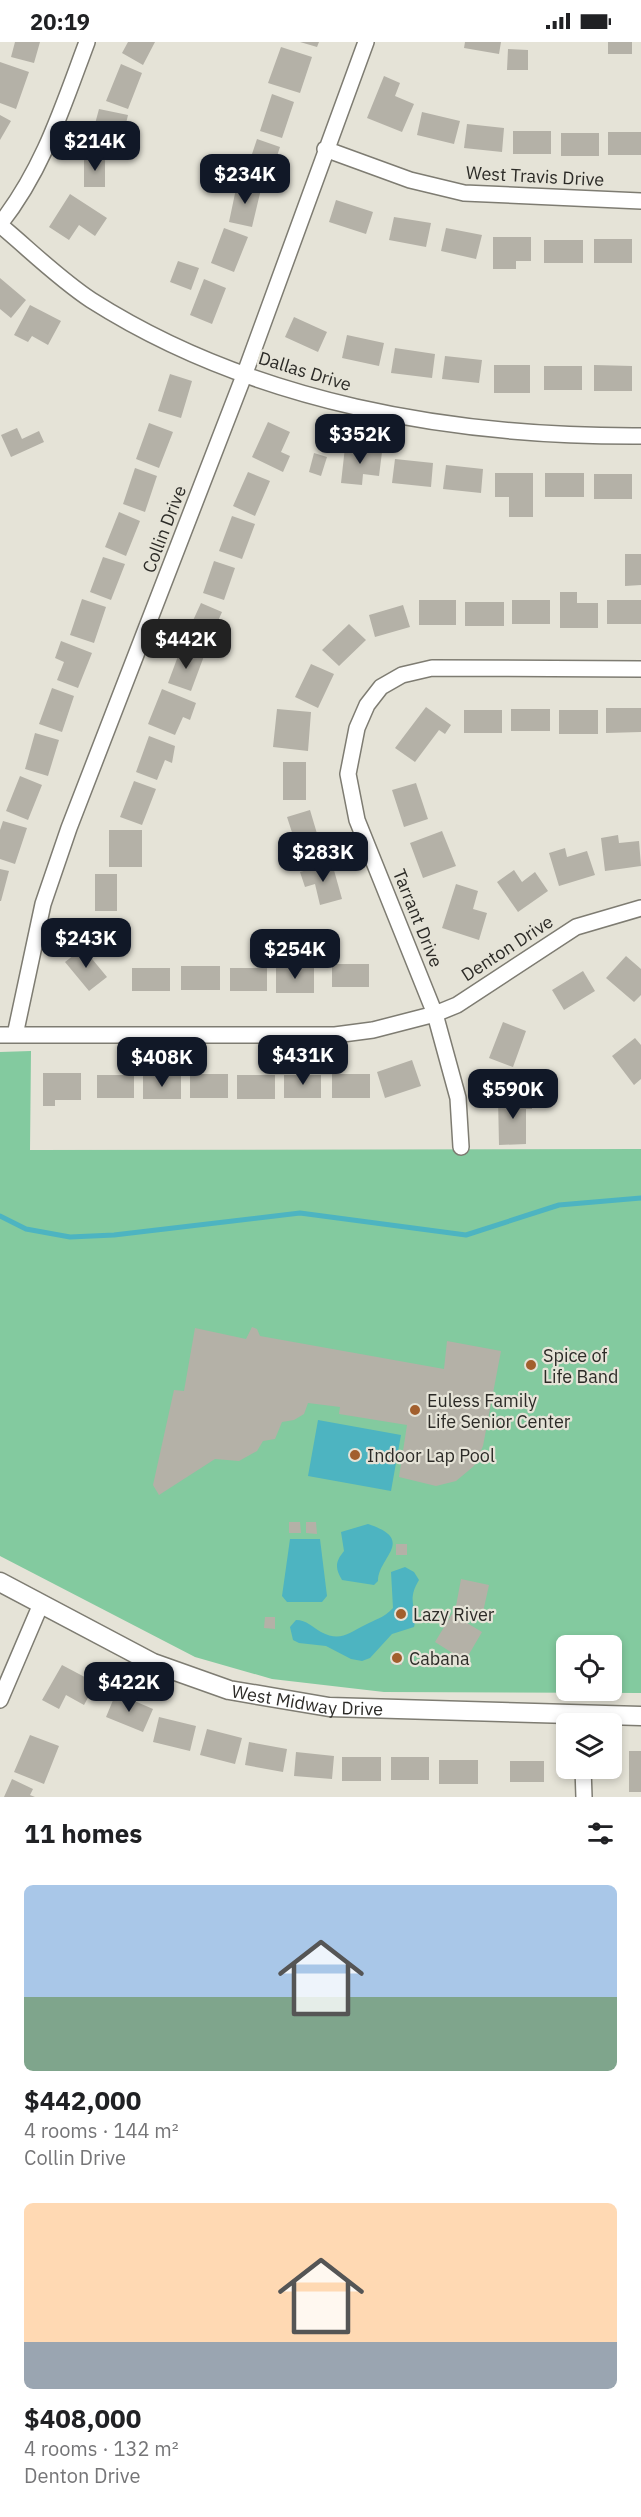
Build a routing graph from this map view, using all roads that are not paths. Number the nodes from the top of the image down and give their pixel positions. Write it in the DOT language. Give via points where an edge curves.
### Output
graph roads {
  1 [pos="87,42"];
  2 [pos="366,42"];
  3 [pos="325,149"];
  4 [pos="641,201"];
  5 [pos="0,224"];
  6 [pos="245,373"];
  7 [pos="641,436"];
  8 [pos="641,669"];
  9 [pos="641,908"];
  10 [pos="435,1014"];
  11 [pos="8,1035"];
  12 [pos="461,1147"];
  13 [pos="0,1582"];
  14 [pos="41,1604"];
  15 [pos="0,1700"];
  16 [pos="641,1716"];
  17 [pos="622,1717"];
  18 [pos="556,1718"];
  19 [pos="583,1779"];
  20 [pos="584,1797"];
  1 -- 5 [label="street" via="37,170"];
  2 -- 3 [label="street, Collin Drive"];
  3 -- 4 [label="street, West Travis Drive" via="410,180 464,193"];
  3 -- 6 [label="street, Collin Drive"];
  5 -- 6 [label="street, Dallas Drive" via="91,299 175,345"];
  6 -- 7 [label="street, Dallas Drive" via="329,400 469,428"];
  6 -- 11 [label="street, Collin Drive" via="69,828 43,904"];
  8 -- 10 [label="street, Tarrant Drive" via="432,668 402,675 381,687 367,705 348,774 357,820"];
  9 -- 10 [label="street, Denton Drive" via="576,927 457,1005"];
  10 -- 11 [label="street, Denton Drive" via="383,1028 335,1035"];
  10 -- 12 [label="street, Tarrant Drive" via="458,1098"];
  13 -- 14 [label="street, West Midway Drive"];
  14 -- 15 [label="street"];
  14 -- 18 [label="street, West Midway Drive" via="153,1663 229,1690 329,1707"];
  16 -- 17 [label="street, West Midway Drive"];
  19 -- 20 [label="street"];
}
